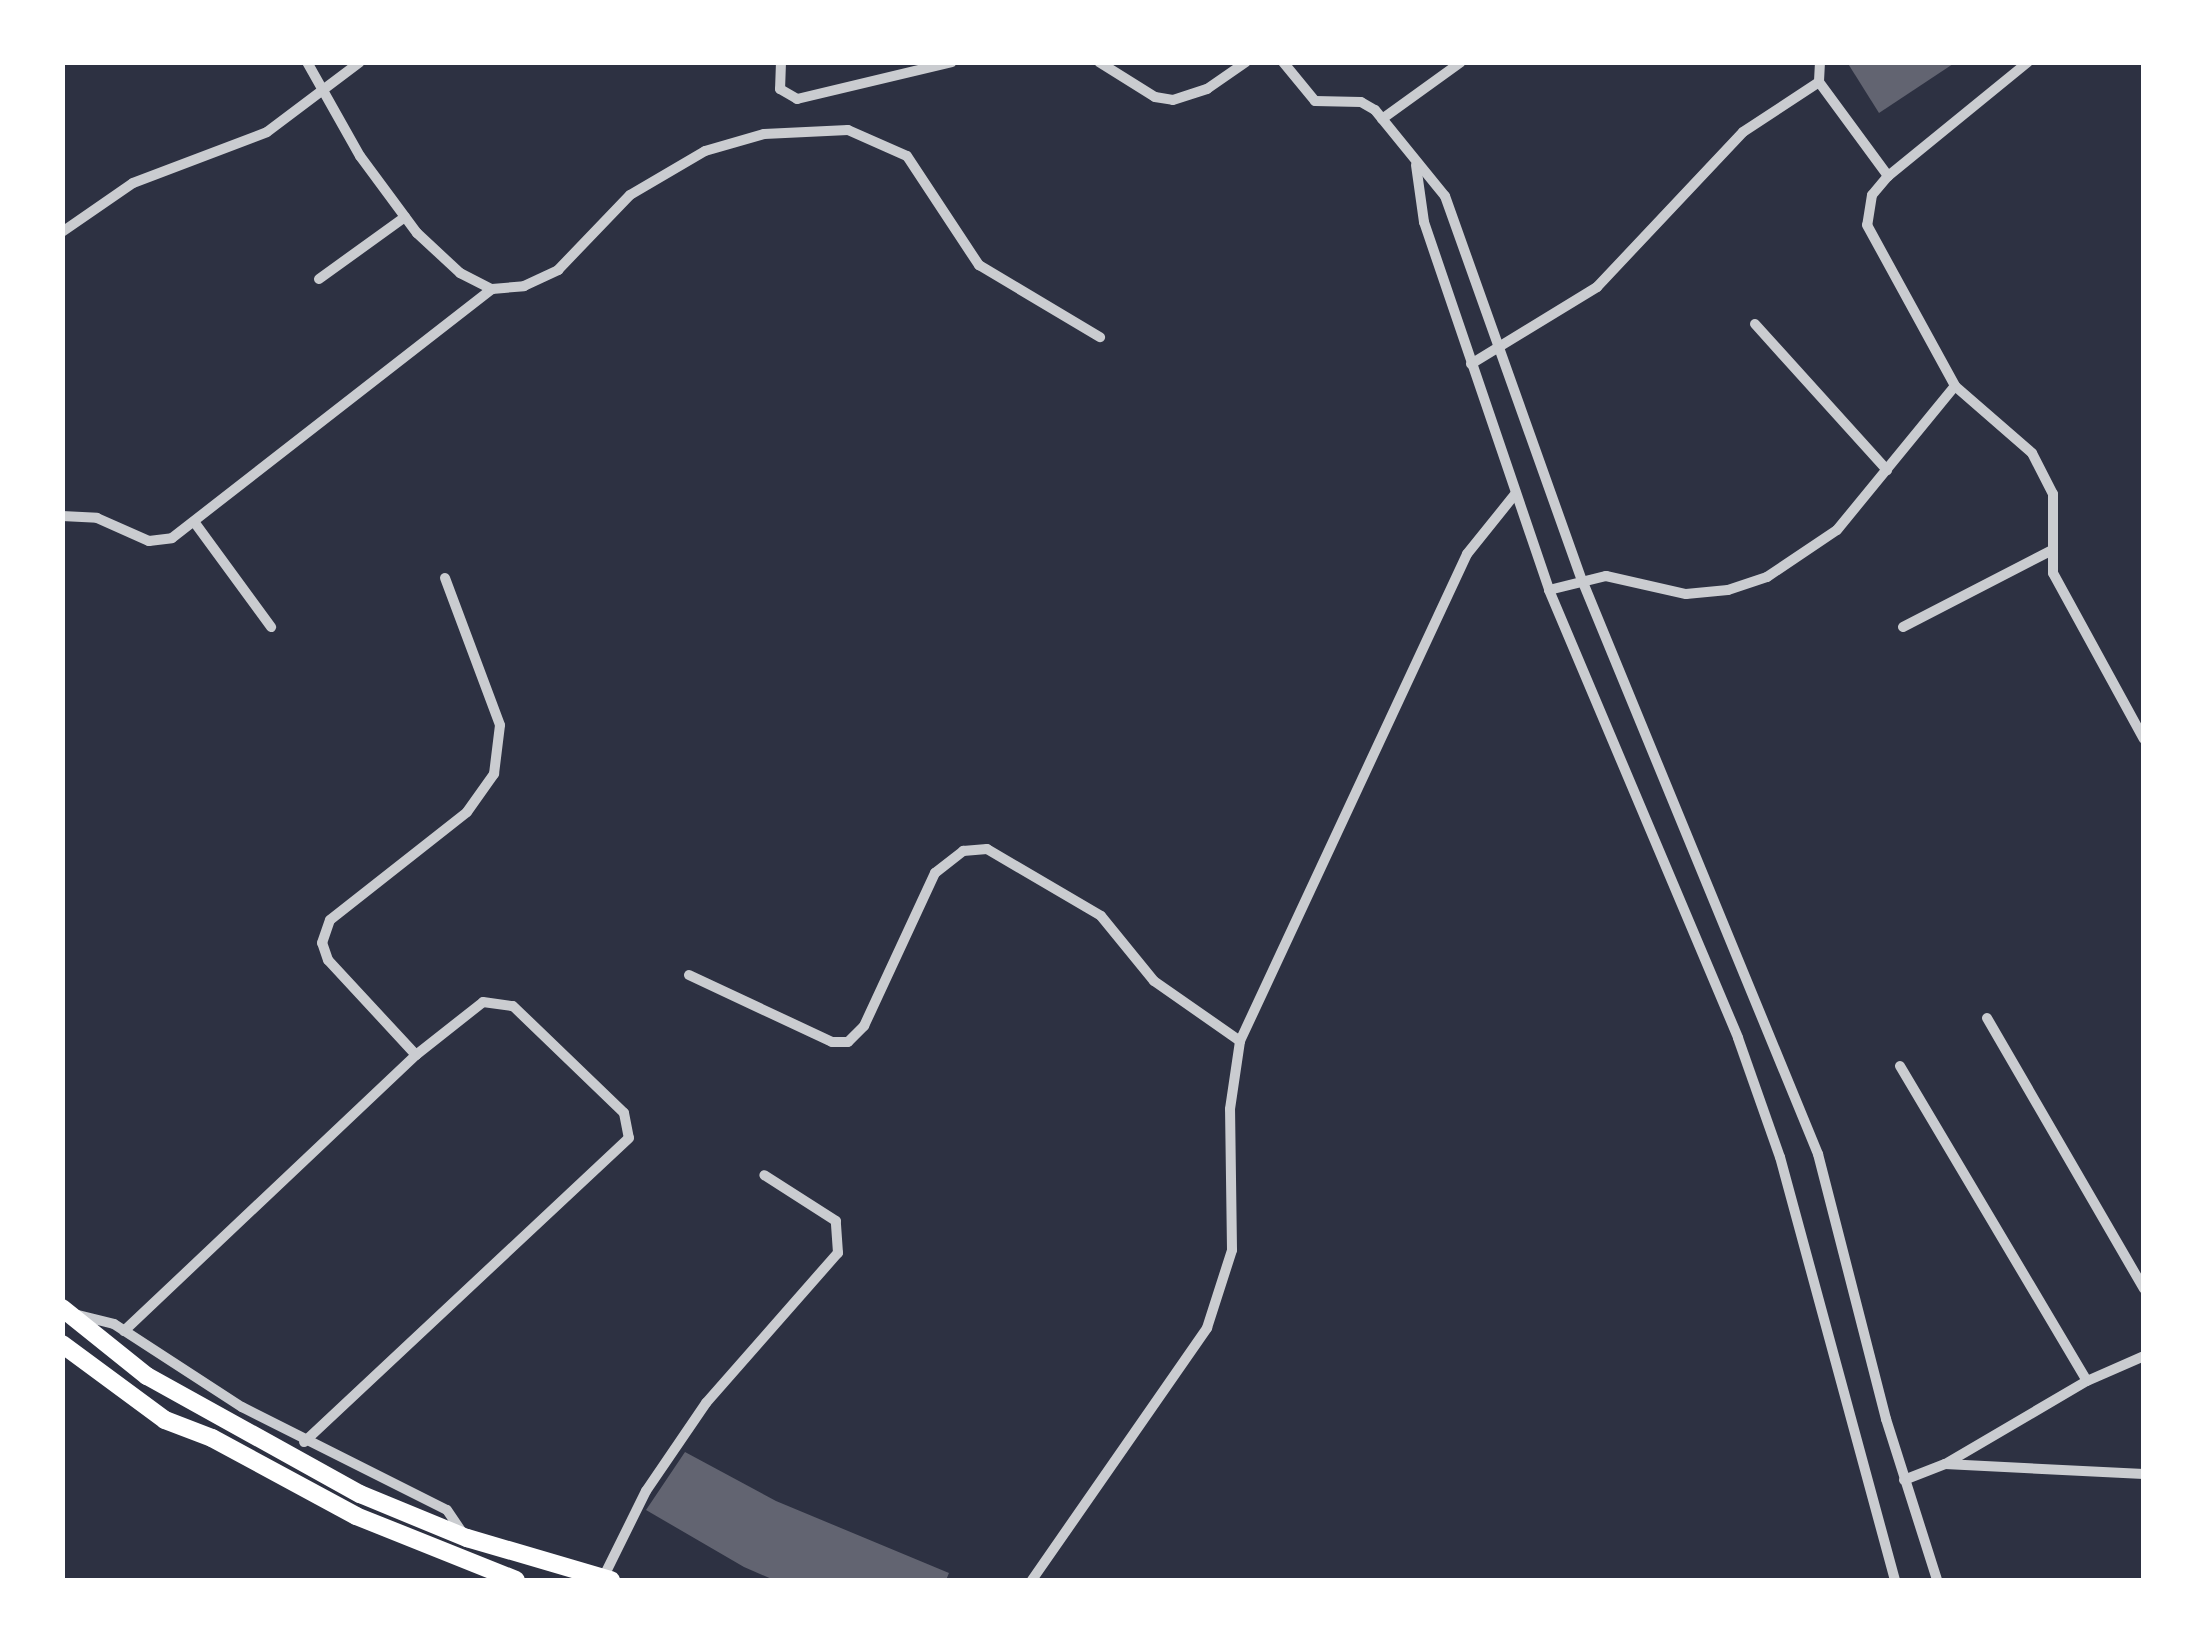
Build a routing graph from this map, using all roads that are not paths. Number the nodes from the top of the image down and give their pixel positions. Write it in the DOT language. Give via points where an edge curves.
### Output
graph roads {
  1 [pos="306,62"];
  2 [pos="360,62"];
  3 [pos="781,62"];
  4 [pos="952,62"];
  5 [pos="1100,62"];
  6 [pos="1246,62"];
  7 [pos="1282,62"];
  8 [pos="1461,62"];
  9 [pos="1820,62"];
  10 [pos="2028,62"];
  11 [pos="1819,82"];
  12 [pos="323,91"];
  13 [pos="1382,119"];
  14 [pos="1416,166"];
  15 [pos="1888,176"];
  16 [pos="405,218"];
  17 [pos="62,232"];
  18 [pos="319,279"];
  19 [pos="492,288"];
  20 [pos="1756,324"];
  21 [pos="1100,337"];
  22 [pos="1499,348"];
  23 [pos="1471,364"];
  24 [pos="1956,386"];
  25 [pos="1887,470"];
  26 [pos="1516,494"];
  27 [pos="62,516"];
  28 [pos="195,523"];
  29 [pos="2052,550"];
  30 [pos="445,578"];
  31 [pos="1582,580"];
  32 [pos="1549,590"];
  33 [pos="270,627"];
  34 [pos="1903,627"];
  35 [pos="2144,739"];
  36 [pos="688,975"];
  37 [pos="1987,1018"];
  38 [pos="1240,1041"];
  39 [pos="416,1055"];
  40 [pos="1900,1066"];
  41 [pos="764,1175"];
  42 [pos="2144,1288"];
  43 [pos="65,1310"];
  44 [pos="124,1331"];
  45 [pos="62,1344"];
  46 [pos="2144,1356"];
  47 [pos="2087,1381"];
  48 [pos="304,1442"];
  49 [pos="1945,1464"];
  50 [pos="2144,1474"];
  51 [pos="1904,1480"];
  52 [pos="467,1538"];
  53 [pos="607,1579"];
  54 [pos="516,1580"];
  55 [pos="1032,1580"];
  56 [pos="1895,1580"];
  57 [pos="1936,1580"];
  1 -- 12 [label="street"];
  2 -- 12 [label="street"];
  3 -- 4 [label="street" via="780,89 797,99"];
  5 -- 6 [label="street" via="1138,88 1173,100 1207,89"];
  7 -- 13 [label="street" via="1315,101 1361,102"];
  8 -- 13 [label="street"];
  9 -- 11 [label="street"];
  10 -- 15 [label="street"];
  11 -- 15 [label="street"];
  11 -- 22 [label="street" via="1743,132 1597,287"];
  12 -- 16 [label="street"];
  12 -- 17 [label="street" via="248,142 133,183"];
  13 -- 14 [label="street"];
  14 -- 22 [label="street" via="1446,196"];
  14 -- 23 [label="street" via="1424,222"];
  15 -- 24 [label="street" via="1872,195 1866,225"];
  16 -- 18 [label="street"];
  16 -- 19 [label="street" via="445,261"];
  19 -- 21 [label="street" via="524,286 558,270 641,186 705,150 764,134 848,130 907,156 980,265"];
  19 -- 28 [label="street"];
  20 -- 25 [label="street"];
  22 -- 23 [label="street"];
  22 -- 31 [label="street"];
  23 -- 26 [label="street"];
  24 -- 25 [label="street"];
  24 -- 29 [label="street" via="2032,452 2052,494"];
  25 -- 31 [label="street" via="1837,530 1767,577 1686,594 1606,576"];
  26 -- 32 [label="street"];
  26 -- 38 [label="street" via="1468,554"];
  27 -- 28 [label="street" via="97,518 156,542"];
  28 -- 33 [label="street"];
  29 -- 34 [label="street"];
  29 -- 35 [label="street" via="2053,574"];
  30 -- 39 [label="street" via="500,724 494,774 467,812 336,914 322,934 328,960"];
  31 -- 32 [label="street"];
  31 -- 51 [label="street" via="1801,1104 1839,1222"];
  32 -- 56 [label="street" via="1738,1038 1780,1157"];
  36 -- 38 [label="street" via="832,1042 848,1042 860,1032 936,872 952,856 987,849 1102,916 1154,982"];
  37 -- 42 [label="street"];
  38 -- 55 [label="street" via="1230,1109 1232,1250 1208,1328"];
  39 -- 44 [label="street"];
  39 -- 48 [label="street" via="476,1006 506,1002 624,1113 631,1129"];
  40 -- 47 [label="street"];
  41 -- 53 [label="street" via="836,1221 838,1253 706,1403 646,1491"];
  43 -- 44 [label="street"];
  43 -- 52 [label="highway" via="148,1376 271,1446 360,1494"];
  44 -- 48 [label="street"];
  45 -- 54 [label="highway" via="165,1420 212,1438 356,1516"];
  46 -- 47 [label="street"];
  47 -- 49 [label="street"];
  48 -- 52 [label="street" via="447,1510"];
  49 -- 50 [label="street"];
  49 -- 51 [label="street"];
  51 -- 57 [label="street"];
  52 -- 53 [label="highway"];
}
